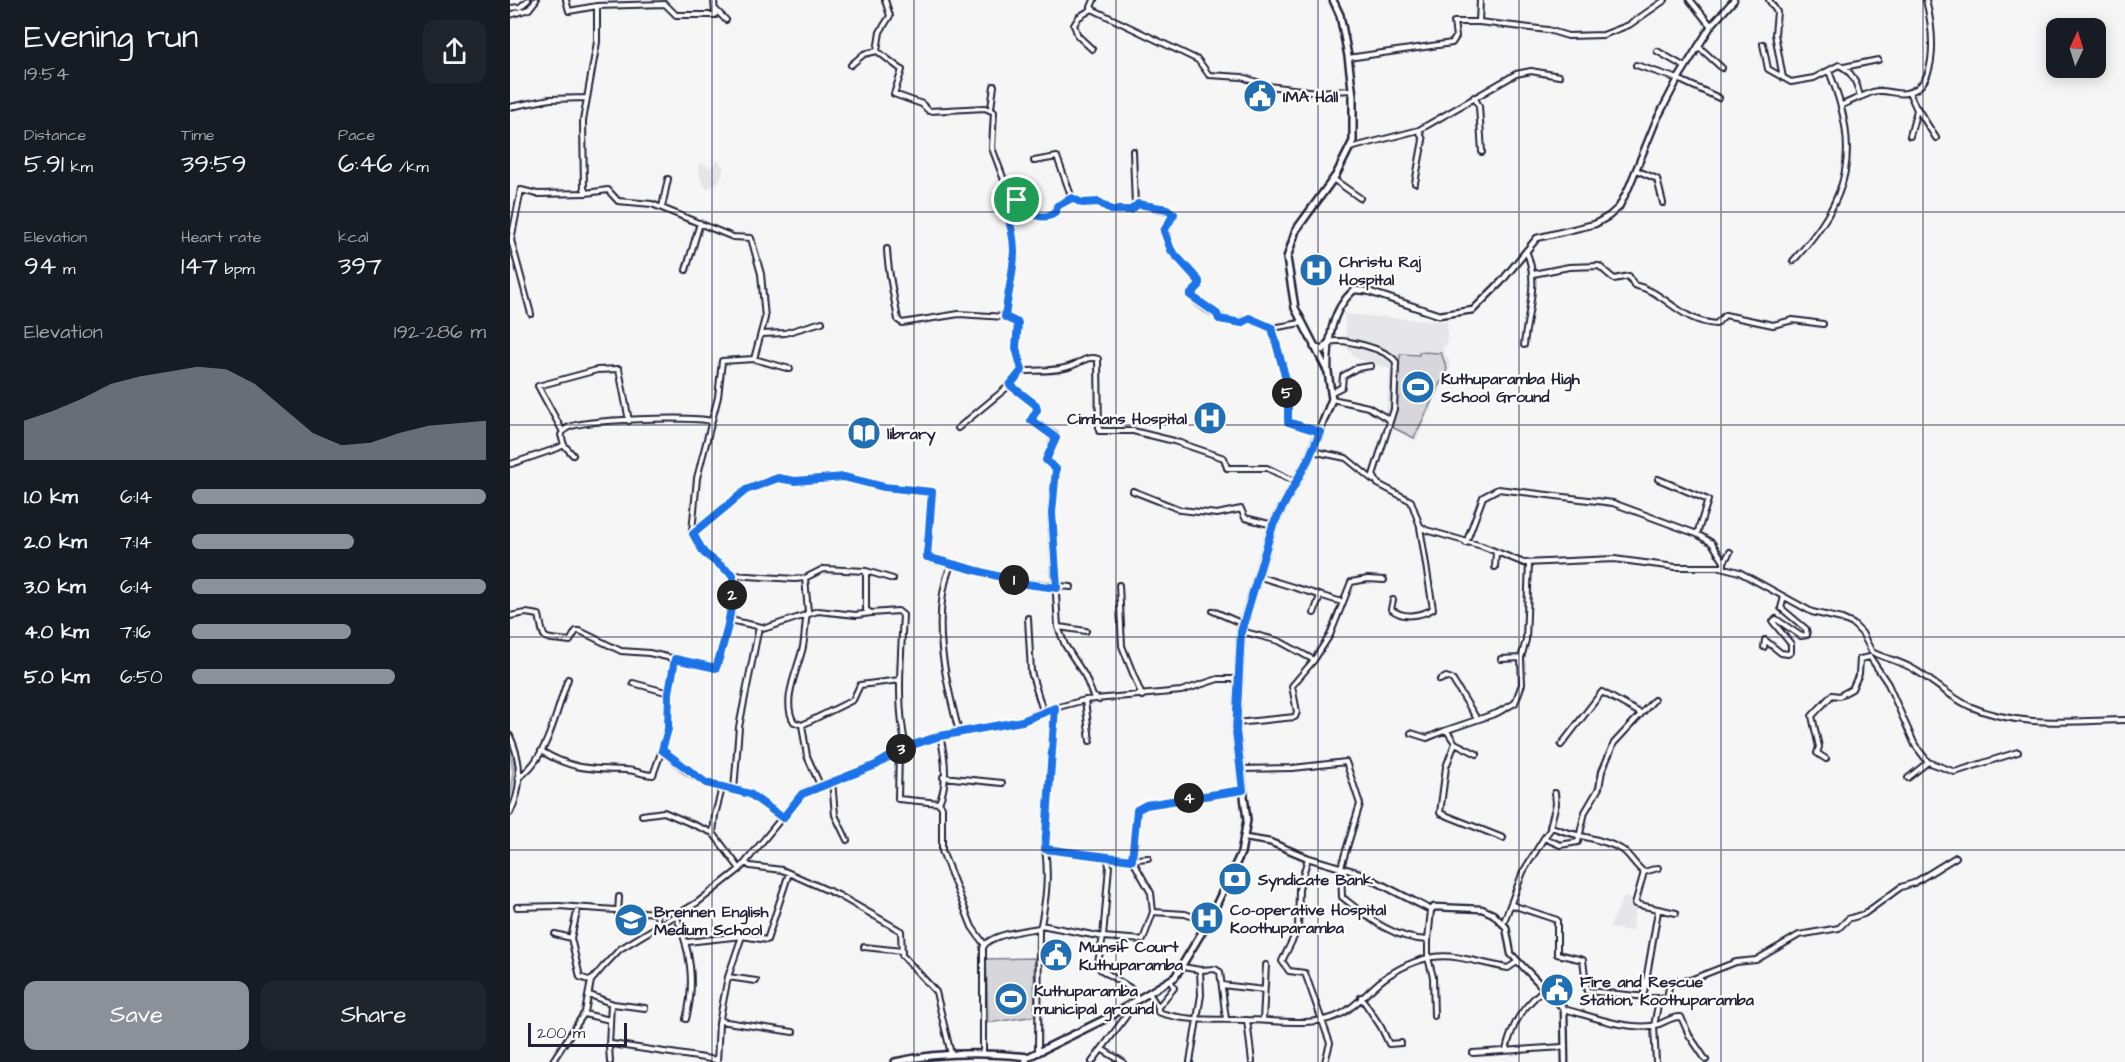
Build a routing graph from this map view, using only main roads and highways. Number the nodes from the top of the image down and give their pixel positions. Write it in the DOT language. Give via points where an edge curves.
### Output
graph roads {
  1 [pos="1334,0"];
  2 [pos="1690,0"];
  3 [pos="1734,0"];
  4 [pos="1711,26"];
  5 [pos="1329,342"];
  6 [pos="1313,346"];
  7 [pos="1328,351"];
  8 [pos="1317,354"];
  9 [pos="1328,372"];
  10 [pos="1245,838"];
  11 [pos="1027,1059"];
  12 [pos="895,1062"];
  13 [pos="1566,1062"];
  1 -- 6 [label="main road" via="1352,90 1354,124 1350,148 1290,243 1287,258 1295,308"];
  2 -- 4 [label="main road"];
  3 -- 4 [label="main road"];
  4 -- 5 [label="main road" via="1678,79 1619,207 1609,216 1575,230 1537,238 1473,310 1439,315 1354,290 1337,313"];
  5 -- 6 [label="main road" via="1322,350"];
  5 -- 7 [label="main road"];
  6 -- 8 [label="main road"];
  7 -- 8 [label="main road"];
  7 -- 9 [label="main road"];
  8 -- 9 [label="main road"];
  9 -- 10 [label="main road" via="1332,396 1320,432 1273,525 1241,632 1236,723 1247,820"];
  10 -- 11 [label="main road" via="1235,869 1183,967 1149,993"];
  10 -- 13 [label="main road" via="1270,842 1377,880 1431,910 1482,909 1493,914 1503,924 1508,949 1517,962 1564,1009"];
  11 -- 12 [label="main road" via="983,1052"];
}
